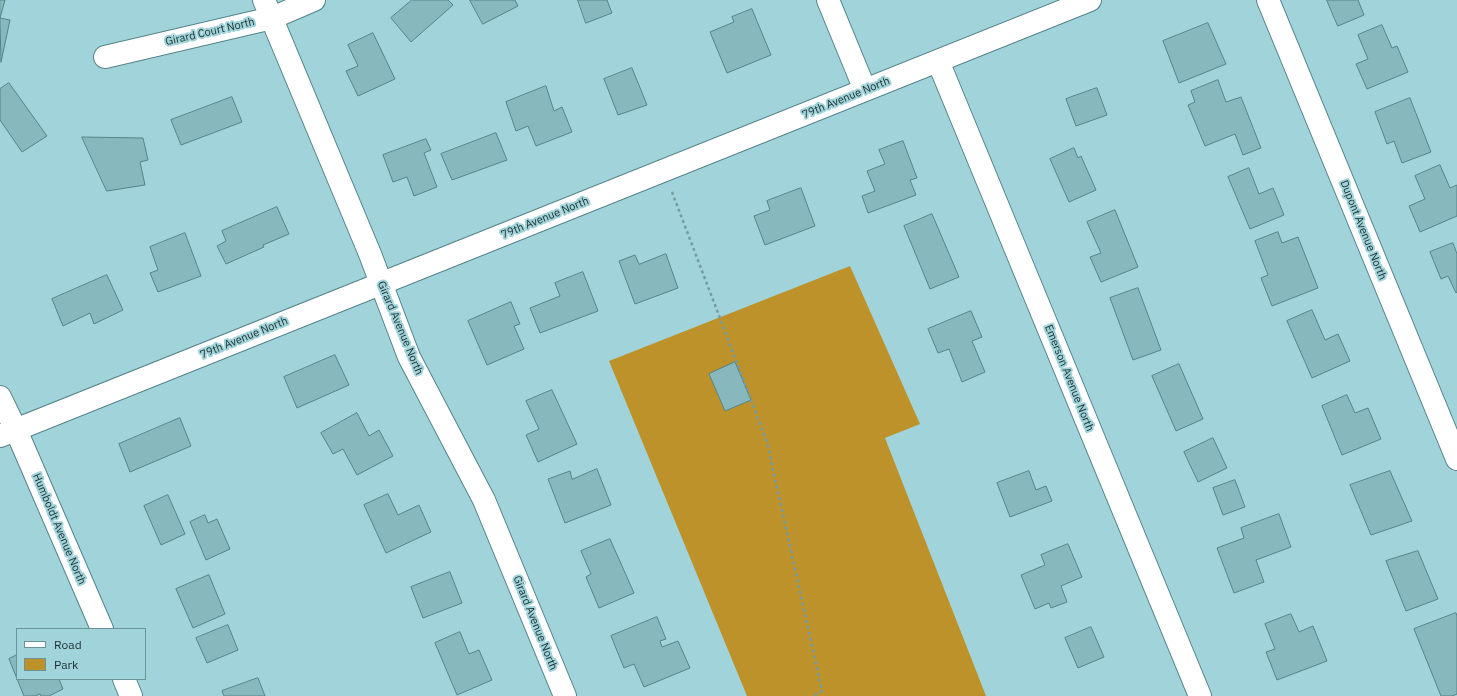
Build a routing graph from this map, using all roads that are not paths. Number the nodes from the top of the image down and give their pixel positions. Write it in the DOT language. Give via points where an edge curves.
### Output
graph roads {
  1 [pos="314,0"];
  2 [pos="828,0"];
  3 [pos="1090,0"];
  4 [pos="1268,0"];
  5 [pos="268,9"];
  6 [pos="105,57"];
  7 [pos="938,61"];
  8 [pos="865,90"];
  9 [pos="381,284"];
  10 [pos="0,383"];
  11 [pos="0,397"];
  12 [pos="8,433"];
  13 [pos="1457,459"];
  14 [pos="102,628"];
  15 [pos="124,680"];
  16 [pos="131,696"];
  17 [pos="565,696"];
  18 [pos="1200,696"];
  1 -- 5 [label="street, Girard Court North"];
  2 -- 8 [label="street"];
  3 -- 7 [label="street, 79th Avenue North"];
  4 -- 13 [label="street, Dupont Avenue North"];
  5 -- 6 [label="street, Girard Court North"];
  5 -- 9 [label="street, Girard Avenue North"];
  7 -- 8 [label="street, 79th Avenue North"];
  7 -- 18 [label="street, Emerson Avenue North"];
  8 -- 9 [label="street, 79th Avenue North"];
  9 -- 12 [label="street, 79th Avenue North"];
  9 -- 17 [label="street, Girard Avenue North" via="409,357 484,500"];
  10 -- 12 [label="street, Humboldt Avenue North"];
  11 -- 12 [label="street, Humboldt Avenue North"];
  12 -- 14 [label="street, Humboldt Avenue North"];
  15 -- 16 [label="street"];
}
